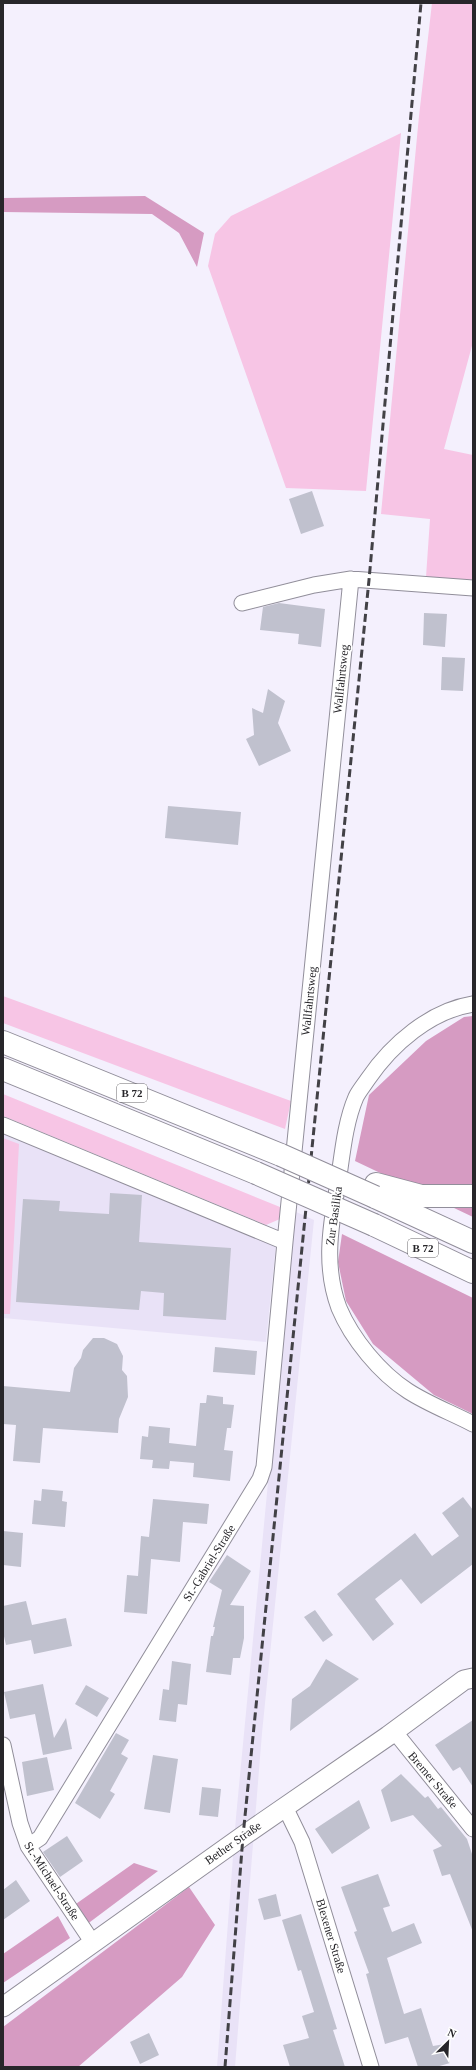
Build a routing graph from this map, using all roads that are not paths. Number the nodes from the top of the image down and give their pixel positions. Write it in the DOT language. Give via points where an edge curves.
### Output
graph roads {
  1 [pos="351,579"];
  2 [pos="473,588"];
  3 [pos="242,603"];
  4 [pos="473,1004"];
  5 [pos="3,1042"];
  6 [pos="3,1068"];
  7 [pos="3,1125"];
  8 [pos="376,1190"];
  9 [pos="473,1196"];
  10 [pos="285,1242"];
  11 [pos="473,1242"];
  12 [pos="473,1272"];
  13 [pos="473,1424"];
  14 [pos="473,1662"];
  15 [pos="469,1679"];
  16 [pos="394,1731"];
  17 [pos="3,1745"];
  18 [pos="285,1807"];
  19 [pos="473,1829"];
  20 [pos="28,1846"];
  21 [pos="93,1943"];
  22 [pos="3,2007"];
  23 [pos="371,2067"];
  1 -- 2 [label="street"];
  1 -- 3 [label="street" via="314,585"];
  1 -- 10 [label="street, Wallfahrtsweg"];
  4 -- 13 [label="street, Zur Basilika" via="460,1006 434,1018 400,1041 379,1063 356,1097 347,1131 328,1254 332,1284 340,1308 350,1329 379,1366 409,1392"];
  5 -- 8 [label="highway, B 72, bridge" via="281,1155"];
  6 -- 12 [label="highway, B 72, bridge" via="256,1173"];
  7 -- 10 [label="street"];
  8 -- 9 [label="highway, B 72" via="420,1196"];
  8 -- 11 [label="highway, B 72"];
  10 -- 20 [label="street, St.-Gabriel-Straße" via="264,1468 260,1479 40,1838"];
  14 -- 15 [label="street, Bether Straße"];
  15 -- 16 [label="street, Bether Straße"];
  16 -- 18 [label="street, Bether Straße"];
  16 -- 19 [label="street, Bremer Straße"];
  17 -- 20 [label="street, St.-Michael-Straße" via="20,1823"];
  18 -- 21 [label="street, Bether Straße"];
  18 -- 23 [label="street, Blexener Straße" via="302,1842"];
  20 -- 21 [label="street, St.-Michael-Straße"];
  21 -- 22 [label="street, Bether Straße"];
}
